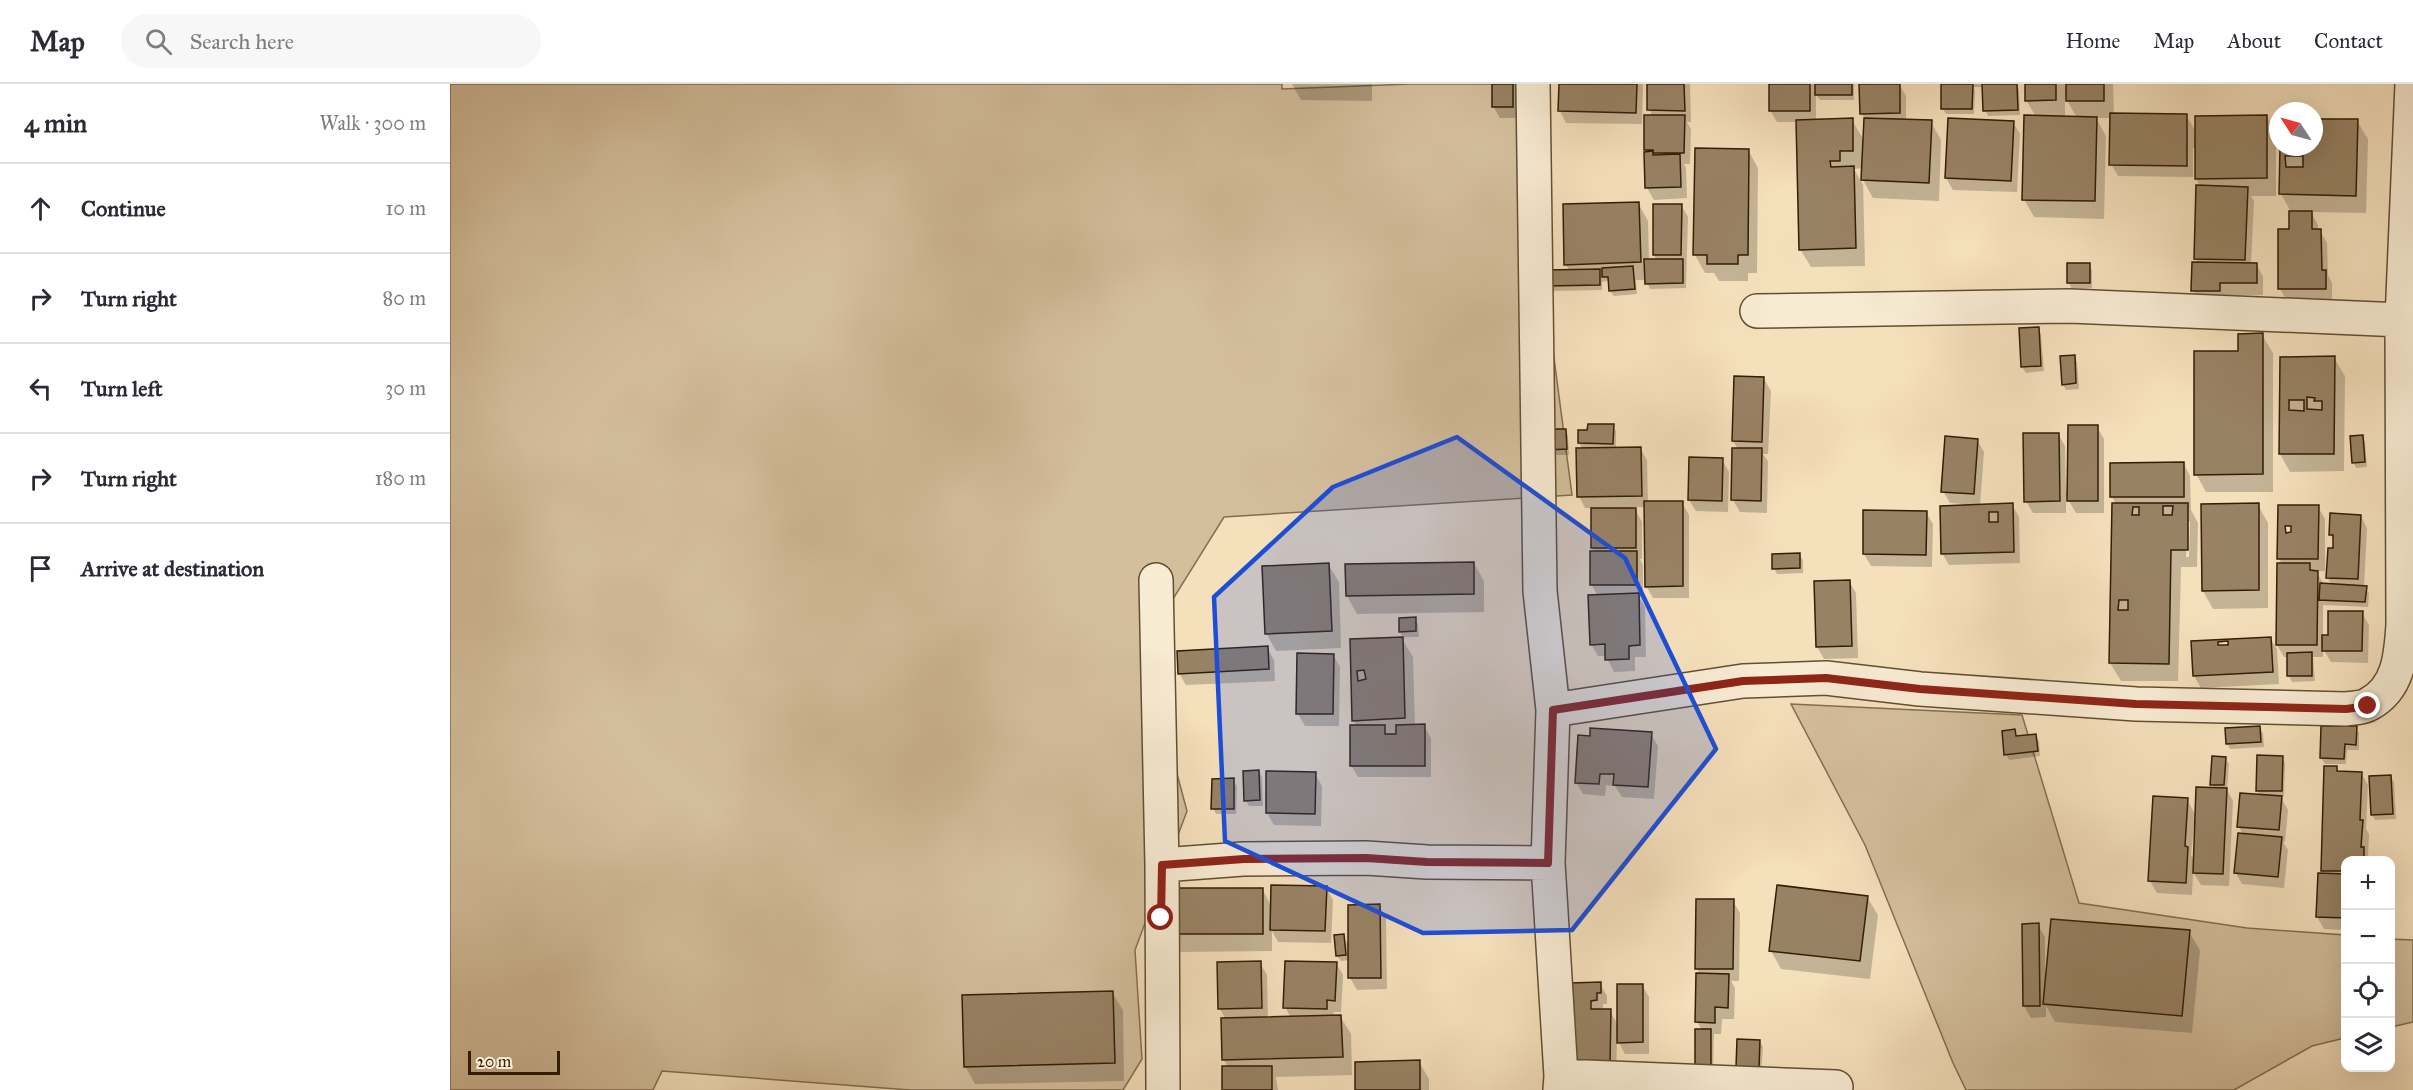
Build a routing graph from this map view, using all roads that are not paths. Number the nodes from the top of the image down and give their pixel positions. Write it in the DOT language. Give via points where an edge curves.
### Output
graph roads {
  1 [pos="1533,84"];
  2 [pos="2412,84"];
  3 [pos="1756,311"];
  4 [pos="2402,320"];
  5 [pos="1156,580"];
  6 [pos="1553,710"];
  7 [pos="1548,863"];
  8 [pos="1162,865"];
  9 [pos="1560,1083"];
  10 [pos="1836,1088"];
  11 [pos="1163,1090"];
  1 -- 6 [label="street" via="1540,591"];
  2 -- 4 [label="street"];
  3 -- 4 [label="street" via="2070,306"];
  4 -- 6 [label="street" via="2401,658 2385,693 2368,706 2346,709 2136,704 1920,689 1826,678 1743,681"];
  5 -- 8 [label="street"];
  6 -- 7 [label="street"];
  7 -- 8 [label="street" via="1366,858 1244,859"];
  7 -- 9 [label="street"];
  8 -- 11 [label="street"];
  9 -- 10 [label="street"];
}
